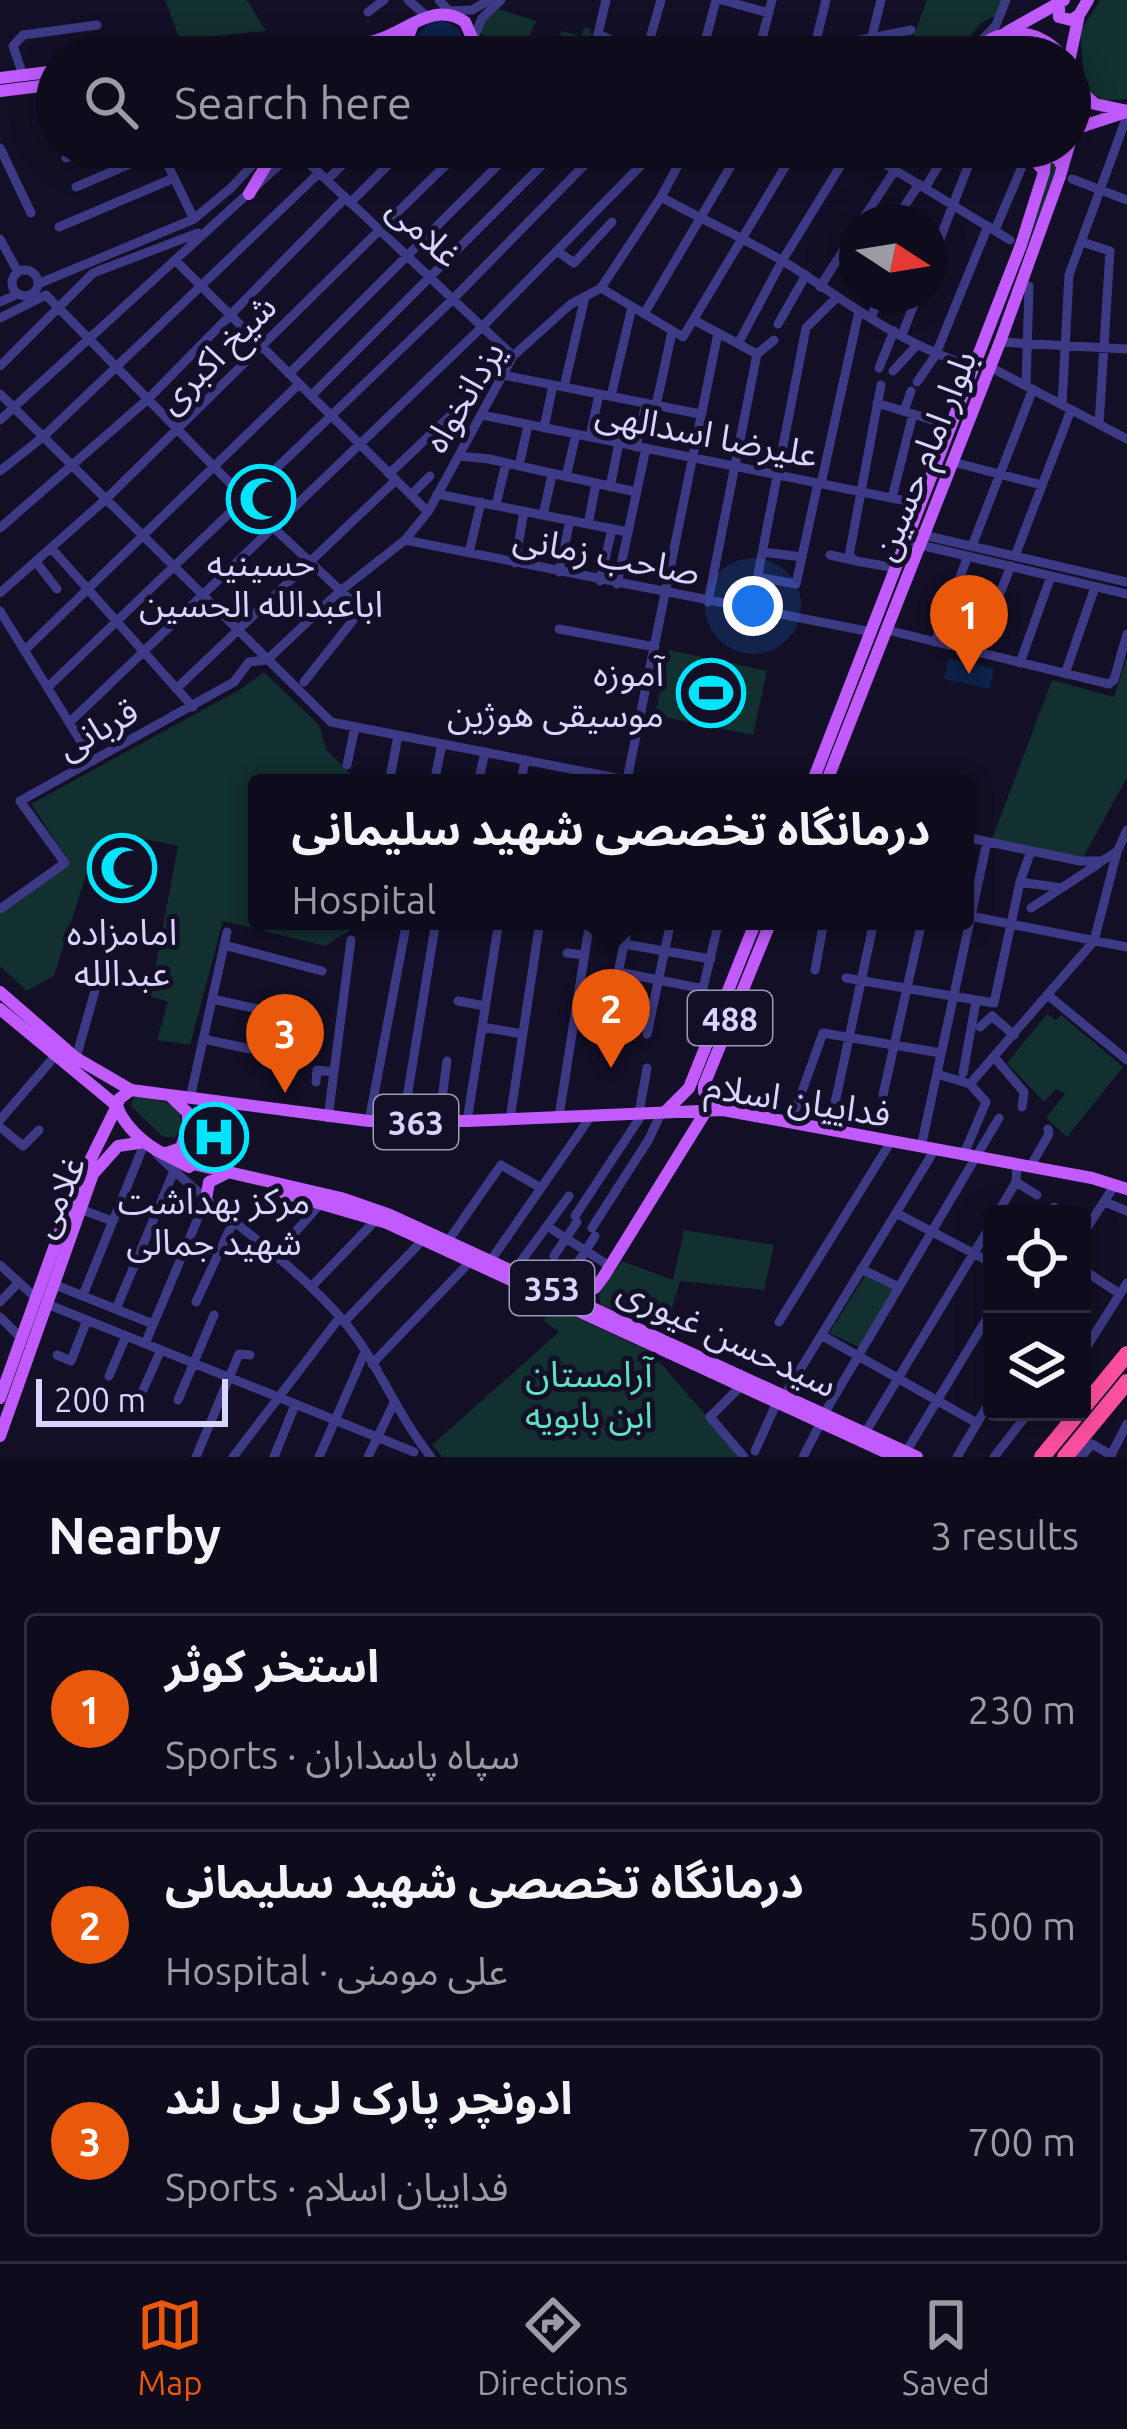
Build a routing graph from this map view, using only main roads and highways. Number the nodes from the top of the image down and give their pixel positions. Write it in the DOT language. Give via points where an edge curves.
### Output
graph roads {
  1 [pos="1088,0"];
  2 [pos="1061,1"];
  3 [pos="444,6"];
  4 [pos="418,9"];
  5 [pos="1079,15"];
  6 [pos="1005,33"];
  7 [pos="393,36"];
  8 [pos="471,36"];
  9 [pos="1000,36"];
  10 [pos="1035,36"];
  11 [pos="1072,36"];
  12 [pos="36,73"];
  13 [pos="0,78"];
  14 [pos="36,87"];
  15 [pos="0,91"];
  16 [pos="1091,100"];
  17 [pos="1127,113"];
  18 [pos="1091,124"];
  19 [pos="270,168"];
  20 [pos="1042,168"];
  21 [pos="1045,168"];
  22 [pos="1064,168"];
  23 [pos="1068,168"];
  24 [pos="1045,172"];
  25 [pos="1067,174"];
  26 [pos="249,194"];
  27 [pos="915,539"];
  28 [pos="816,774"];
  29 [pos="830,774"];
  30 [pos="752,930"];
  31 [pos="767,930"];
  32 [pos="0,992"];
  33 [pos="0,1009"];
  34 [pos="688,1088"];
  35 [pos="137,1091"];
  36 [pos="704,1092"];
  37 [pos="169,1095"];
  38 [pos="117,1106"];
  39 [pos="723,1110"];
  40 [pos="663,1111"];
  41 [pos="706,1112"];
  42 [pos="102,1137"];
  43 [pos="118,1146"];
  44 [pos="154,1148"];
  45 [pos="181,1148"];
  46 [pos="223,1175"];
  47 [pos="1121,1187"];
  48 [pos="206,1199"];
  49 [pos="575,1298"];
  50 [pos="42,1301"];
  51 [pos="1127,1354"];
  52 [pos="1123,1378"];
  53 [pos="0,1399"];
  54 [pos="780,1399"];
  55 [pos="1091,1402"];
  56 [pos="1071,1421"];
  57 [pos="0,1436"];
  58 [pos="906,1455"];
  59 [pos="1042,1456"];
  60 [pos="1065,1457"];
  1 -- 5 [label="main road"];
  2 -- 5 [label="main road" via="1059,17"];
  2 -- 6 [label="main road"];
  3 -- 4 [label="main road"];
  3 -- 8 [label="main road"];
  4 -- 7 [label="main road"];
  5 -- 11 [label="main road"];
  6 -- 9 [label="main road"];
  6 -- 10 [label="main road"];
  12 -- 13 [label="main road"];
  14 -- 15 [label="main road"];
  16 -- 17 [label="main road"];
  17 -- 18 [label="main road"];
  19 -- 26 [label="main road"];
  20 -- 24 [label="main road"];
  21 -- 24 [label="main road"];
  22 -- 25 [label="main road"];
  23 -- 25 [label="main road, بلوار امام حسین"];
  24 -- 27 [label="main road, بلوار امام حسین" via="921,504"];
  25 -- 27 [label="main road, بلوار امام حسین"];
  27 -- 28 [label="main road, بلوار امام حسین" via="896,568"];
  27 -- 29 [label="main road, بلوار امام حسین"];
  30 -- 34 [label="main road, 488"];
  31 -- 36 [label="main road, 488"];
  32 -- 35 [label="main road" via="76,1058"];
  33 -- 38 [label="main road"];
  34 -- 36 [label="main road" via="692,1100"];
  34 -- 40 [label="main road, 488"];
  35 -- 37 [label="main road"];
  35 -- 38 [label="main road" via="122,1094"];
  36 -- 39 [label="main road, 488"];
  37 -- 40 [label="main road, فداییان اسلام / 363" via="369,1121"];
  37 -- 45 [label="main road" via="188,1113"];
  38 -- 42 [label="main road, غلامی"];
  38 -- 44 [label="main road"];
  39 -- 41 [label="main road, فداییان اسلام / 363"];
  39 -- 47 [label="main road, فداییان اسلام / 363"];
  40 -- 41 [label="main road, فداییان اسلام / 363"];
  41 -- 49 [label="main road" via="611,1267 596,1288"];
  42 -- 43 [label="main road" via="121,1132"];
  42 -- 50 [label="main road, غلامی" via="74,1195"];
  43 -- 44 [label="main road, غلامی"];
  43 -- 50 [label="main road, غلامی" via="93,1174"];
  44 -- 45 [label="main road"];
  44 -- 46 [label="main road, سیدحسن غیوری / 353"];
  45 -- 46 [label="main road, سیدحسن غیوری / 353" via="193,1164"];
  46 -- 48 [label="main road" via="206,1187"];
  46 -- 49 [label="main road, سیدحسن غیوری / 353" via="368,1205"];
  46 -- 54 [label="main road, سیدحسن غیوری / 353" via="423,1239"];
  49 -- 54 [label="main road, سیدحسن غیوری / 353"];
  50 -- 53 [label="main road, غلامی"];
  50 -- 57 [label="main road, غلامی"];
  51 -- 52 [label="highway"];
  52 -- 55 [label="highway"];
  52 -- 60 [label="highway"];
  54 -- 58 [label="main road, سیدحسن غیوری / 353"];
  56 -- 59 [label="highway"];
}
